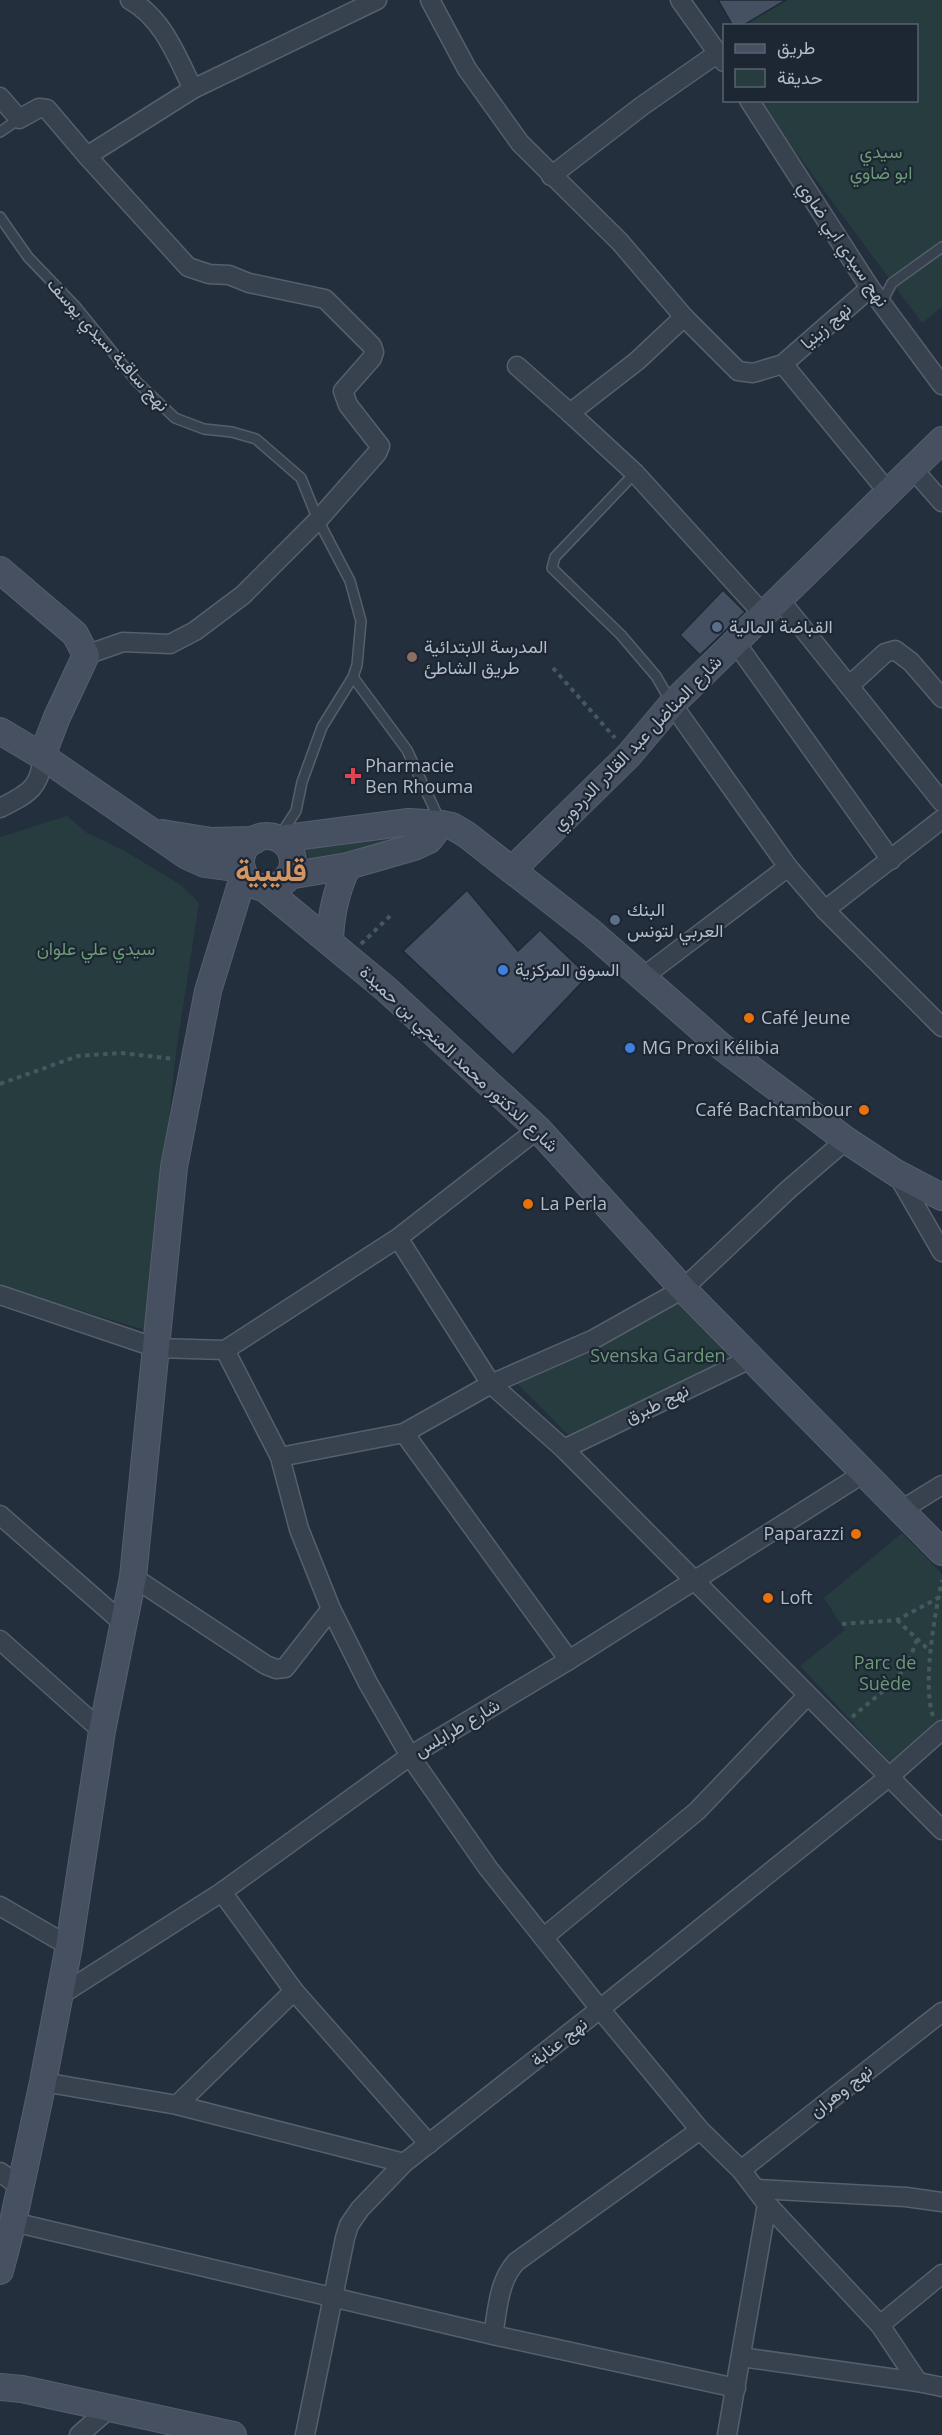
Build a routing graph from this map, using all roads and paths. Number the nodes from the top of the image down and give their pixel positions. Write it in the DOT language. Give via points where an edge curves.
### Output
graph roads {
  1 [pos="130,0"];
  2 [pos="377,0"];
  3 [pos="430,0"];
  4 [pos="680,0"];
  5 [pos="721,58"];
  6 [pos="193,89"];
  7 [pos="0,97"];
  8 [pos="750,102"];
  9 [pos="19,119"];
  10 [pos="0,132"];
  11 [pos="87,156"];
  12 [pos="551,176"];
  13 [pos="0,217"];
  14 [pos="942,247"];
  15 [pos="870,288"];
  16 [pos="882,302"];
  17 [pos="684,317"];
  18 [pos="783,364"];
  19 [pos="517,366"];
  20 [pos="942,385"];
  21 [pos="570,413"];
  22 [pos="942,440"];
  23 [pos="912,468"];
  24 [pos="635,473"];
  25 [pos="888,492"];
  26 [pos="942,502"];
  27 [pos="318,520"];
  28 [pos="0,570"];
  29 [pos="772,608"];
  30 [pos="736,643"];
  31 [pos="86,655"];
  32 [pos="553,668"];
  33 [pos="353,677"];
  34 [pos="849,686"];
  35 [pos="942,698"];
  36 [pos="672,704"];
  37 [pos="0,731"];
  38 [pos="629,755"];
  39 [pos="42,756"];
  40 [pos="942,802"];
  41 [pos="0,808"];
  42 [pos="942,819"];
  43 [pos="441,824"];
  44 [pos="144,827"];
  45 [pos="270,839"];
  46 [pos="891,860"];
  47 [pos="348,866"];
  48 [pos="788,867"];
  49 [pos="512,870"];
  50 [pos="288,876"];
  51 [pos="252,879"];
  52 [pos="825,910"];
  53 [pos="393,913"];
  54 [pos="339,949"];
  55 [pos="643,977"];
  56 [pos="942,1027"];
  57 [pos="195,1065"];
  58 [pos="0,1084"];
  59 [pos="538,1129"];
  60 [pos="846,1140"];
  61 [pos="896,1173"];
  62 [pos="942,1197"];
  63 [pos="398,1238"];
  64 [pos="942,1252"];
  65 [pos="683,1289"];
  66 [pos="0,1295"];
  67 [pos="157,1348"];
  68 [pos="225,1350"];
  69 [pos="750,1359"];
  70 [pos="492,1384"];
  71 [pos="405,1433"];
  72 [pos="564,1449"];
  73 [pos="280,1457"];
  74 [pos="864,1473"];
  75 [pos="942,1485"];
  76 [pos="900,1511"];
  77 [pos="0,1515"];
  78 [pos="942,1552"];
  79 [pos="133,1577"];
  80 [pos="693,1580"];
  81 [pos="942,1580"];
  82 [pos="938,1598"];
  83 [pos="331,1609"];
  84 [pos="897,1620"];
  85 [pos="123,1623"];
  86 [pos="842,1624"];
  87 [pos="917,1639"];
  88 [pos="0,1640"];
  89 [pos="931,1652"];
  90 [pos="569,1660"];
  91 [pos="807,1696"];
  92 [pos="939,1725"];
  93 [pos="839,1727"];
  94 [pos="102,1731"];
  95 [pos="410,1756"];
  96 [pos="890,1776"];
  97 [pos="942,1830"];
  98 [pos="222,1892"];
  99 [pos="0,1906"];
  100 [pos="544,1937"];
  101 [pos="69,1947"];
  102 [pos="294,1991"];
  103 [pos="59,1996"];
  104 [pos="600,2009"];
  105 [pos="942,2012"];
  106 [pos="43,2082"];
  107 [pos="177,2105"];
  108 [pos="700,2130"];
  109 [pos="429,2144"];
  110 [pos="404,2163"];
  111 [pos="741,2170"];
  112 [pos="10,2179"];
  113 [pos="757,2189"];
  114 [pos="942,2202"];
  115 [pos="767,2204"];
  116 [pos="7,2228"];
  117 [pos="0,2271"];
  118 [pos="942,2274"];
  119 [pos="332,2295"];
  120 [pos="880,2325"];
  121 [pos="494,2335"];
  122 [pos="741,2357"];
  123 [pos="0,2367"];
  124 [pos="918,2382"];
  125 [pos="942,2387"];
  126 [pos="11,2388"];
  127 [pos="736,2388"];
  128 [pos="110,2408"];
  129 [pos="79,2435"];
  130 [pos="233,2435"];
  131 [pos="305,2435"];
  132 [pos="727,2435"];
  1 -- 6 [label="street" via="152,16 162,30"];
  2 -- 6 [label="street"];
  3 -- 12 [label="street" via="467,69 520,143"];
  4 -- 5 [label="street"];
  5 -- 12 [label="street" via="642,105"];
  6 -- 11 [label="street"];
  7 -- 9 [label="street"];
  8 -- 15 [label="street, نهج سيدي ابي ضاوي"];
  9 -- 10 [label="lane"];
  9 -- 11 [label="street" via="39,108 47,109"];
  11 -- 27 [label="street" via="188,267 325,299 372,346 372,358 343,391 348,405 380,446"];
  12 -- 17 [label="street" via="620,242"];
  13 -- 27 [label="lane, نهج ساقية سيدي يوسف" via="28,257 76,307 137,382 174,418 204,429 255,439 272,451 301,478"];
  14 -- 16 [label="lane" via="892,284"];
  15 -- 16 [label="street, نهج سيدي ابي ضاوي"];
  15 -- 18 [label="street, نهج زينيا"];
  16 -- 20 [label="street, نهج سيدي ابي ضاوي"];
  17 -- 18 [label="street" via="738,370 753,373"];
  17 -- 21 [label="street" via="637,361"];
  18 -- 25 [label="street"];
  19 -- 21 [label="street"];
  21 -- 24 [label="street"];
  22 -- 23 [label="street, شارع المناضل عبد القادر الدردوري"];
  23 -- 25 [label="street, شارع المناضل عبد القادر الدردوري"];
  23 -- 26 [label="street"];
  24 -- 29 [label="street"];
  24 -- 36 [label="lane" via="555,557 552,568 621,636 656,676"];
  25 -- 29 [label="street, شارع المناضل عبد القادر الدردوري"];
  27 -- 31 [label="street" via="243,595 195,631 170,644 123,642"];
  27 -- 33 [label="lane, نهج ساقية سيدي يوسف" via="350,581 361,621"];
  28 -- 31 [label="street" via="75,633"];
  29 -- 30 [label="street, شارع المناضل عبد القادر الدردوري"];
  29 -- 34 [label="street"];
  30 -- 36 [label="street, شارع المناضل عبد القادر الدردوري"];
  30 -- 46 [label="street"];
  31 -- 39 [label="street"];
  32 -- 38 [label="path"];
  33 -- 43 [label="lane" via="407,750"];
  33 -- 45 [label="lane, نهج ساقية سيدي يوسف" via="322,727 296,811"];
  34 -- 35 [label="street" via="885,653 895,650"];
  34 -- 40 [label="street"];
  36 -- 38 [label="street, شارع المناضل عبد القادر الدردوري"];
  36 -- 48 [label="street"];
  37 -- 39 [label="street"];
  38 -- 49 [label="street, شارع المناضل عبد القادر الدردوري"];
  39 -- 41 [label="street" via="39,780 30,791"];
  39 -- 44 [label="street"];
  42 -- 46 [label="street"];
  43 -- 45 [label="street" via="409,822"];
  43 -- 47 [label="street" via="422,844"];
  43 -- 49 [label="street" via="464,833"];
  44 -- 45 [label="street" via="200,840"];
  44 -- 51 [label="street" via="204,864"];
  45 -- 50 [label="street" via="286,845 293,860"];
  45 -- 51 [label="street" via="245,849 242,856"];
  46 -- 52 [label="street"];
  47 -- 50 [label="street"];
  47 -- 54 [label="street" via="336,894 330,925"];
  48 -- 52 [label="street"];
  48 -- 55 [label="street"];
  49 -- 55 [label="street"];
  50 -- 51 [label="street" via="280,884"];
  51 -- 54 [label="street, شارع الدكتور محمد المنجي بن حميدة"];
  51 -- 57 [label="street" via="224,941 208,991"];
  52 -- 56 [label="street"];
  53 -- 54 [label="path"];
  54 -- 59 [label="street, شارع الدكتور محمد المنجي بن حميدة"];
  55 -- 60 [label="street" via="722,1047"];
  57 -- 58 [label="path" via="121,1053 78,1056"];
  57 -- 67 [label="street" via="174,1167"];
  59 -- 63 [label="street"];
  59 -- 65 [label="street, شارع الدكتور محمد المنجي بن حميدة"];
  60 -- 61 [label="street"];
  60 -- 65 [label="street"];
  61 -- 62 [label="street"];
  61 -- 64 [label="street"];
  63 -- 68 [label="street"];
  63 -- 70 [label="street"];
  65 -- 69 [label="street, شارع الدكتور محمد المنجي بن حميدة"];
  65 -- 70 [label="street" via="594,1339"];
  66 -- 67 [label="street"];
  67 -- 68 [label="street"];
  67 -- 79 [label="street"];
  68 -- 73 [label="street"];
  69 -- 72 [label="street, نهج طبرق"];
  69 -- 74 [label="street, شارع الدكتور محمد المنجي بن حميدة"];
  70 -- 71 [label="street"];
  70 -- 72 [label="street"];
  71 -- 73 [label="street"];
  71 -- 90 [label="street"];
  72 -- 80 [label="street"];
  73 -- 83 [label="street" via="299,1529"];
  74 -- 76 [label="street, شارع الدكتور محمد المنجي بن حميدة"];
  74 -- 80 [label="street, شارع طرابلس"];
  75 -- 76 [label="street"];
  76 -- 78 [label="street, شارع الدكتور محمد المنجي بن حميدة"];
  77 -- 85 [label="street"];
  79 -- 83 [label="street" via="276,1669 285,1668"];
  79 -- 85 [label="street"];
  80 -- 90 [label="street, شارع طرابلس"];
  80 -- 91 [label="street"];
  81 -- 82 [label="path"];
  82 -- 84 [label="path"];
  82 -- 89 [label="path"];
  83 -- 95 [label="street"];
  84 -- 86 [label="path"];
  84 -- 87 [label="path"];
  85 -- 94 [label="street"];
  87 -- 89 [label="path"];
  87 -- 93 [label="path" via="908,1664 892,1683"];
  88 -- 94 [label="street"];
  89 -- 92 [label="path" via="932,1714"];
  90 -- 95 [label="street, شارع طرابلس"];
  91 -- 93 [label="street"];
  91 -- 100 [label="street" via="697,1811"];
  92 -- 96 [label="street, نهج عنابة"];
  93 -- 96 [label="street"];
  94 -- 101 [label="street"];
  95 -- 98 [label="street, شارع طرابلس"];
  95 -- 100 [label="street" via="488,1868"];
  96 -- 97 [label="street"];
  96 -- 104 [label="street, نهج عنابة"];
  98 -- 102 [label="street"];
  98 -- 103 [label="street, شارع طرابلس"];
  99 -- 101 [label="street"];
  100 -- 104 [label="street"];
  101 -- 103 [label="street"];
  102 -- 107 [label="street"];
  102 -- 109 [label="street"];
  103 -- 106 [label="street"];
  104 -- 108 [label="street"];
  104 -- 109 [label="street, نهج عنابة"];
  105 -- 111 [label="street, نهج وهران"];
  106 -- 107 [label="street"];
  106 -- 112 [label="street"];
  107 -- 110 [label="street"];
  108 -- 111 [label="street"];
  108 -- 121 [label="street" via="516,2262 502,2282"];
  109 -- 110 [label="street, نهج عنابة"];
  110 -- 119 [label="street, نهج عنابة" via="349,2225"];
  111 -- 113 [label="street"];
  112 -- 116 [label="street"];
  113 -- 114 [label="street"];
  113 -- 115 [label="street"];
  115 -- 120 [label="street"];
  115 -- 122 [label="street"];
  116 -- 117 [label="street"];
  116 -- 119 [label="street"];
  118 -- 120 [label="street"];
  119 -- 121 [label="street"];
  119 -- 131 [label="street, نهج عنابة"];
  120 -- 124 [label="street"];
  121 -- 127 [label="street"];
  122 -- 124 [label="street"];
  122 -- 127 [label="street"];
  123 -- 126 [label="street"];
  124 -- 125 [label="street"];
  126 -- 128 [label="street"];
  127 -- 132 [label="street"];
  128 -- 129 [label="street"];
  128 -- 130 [label="street"];
}
